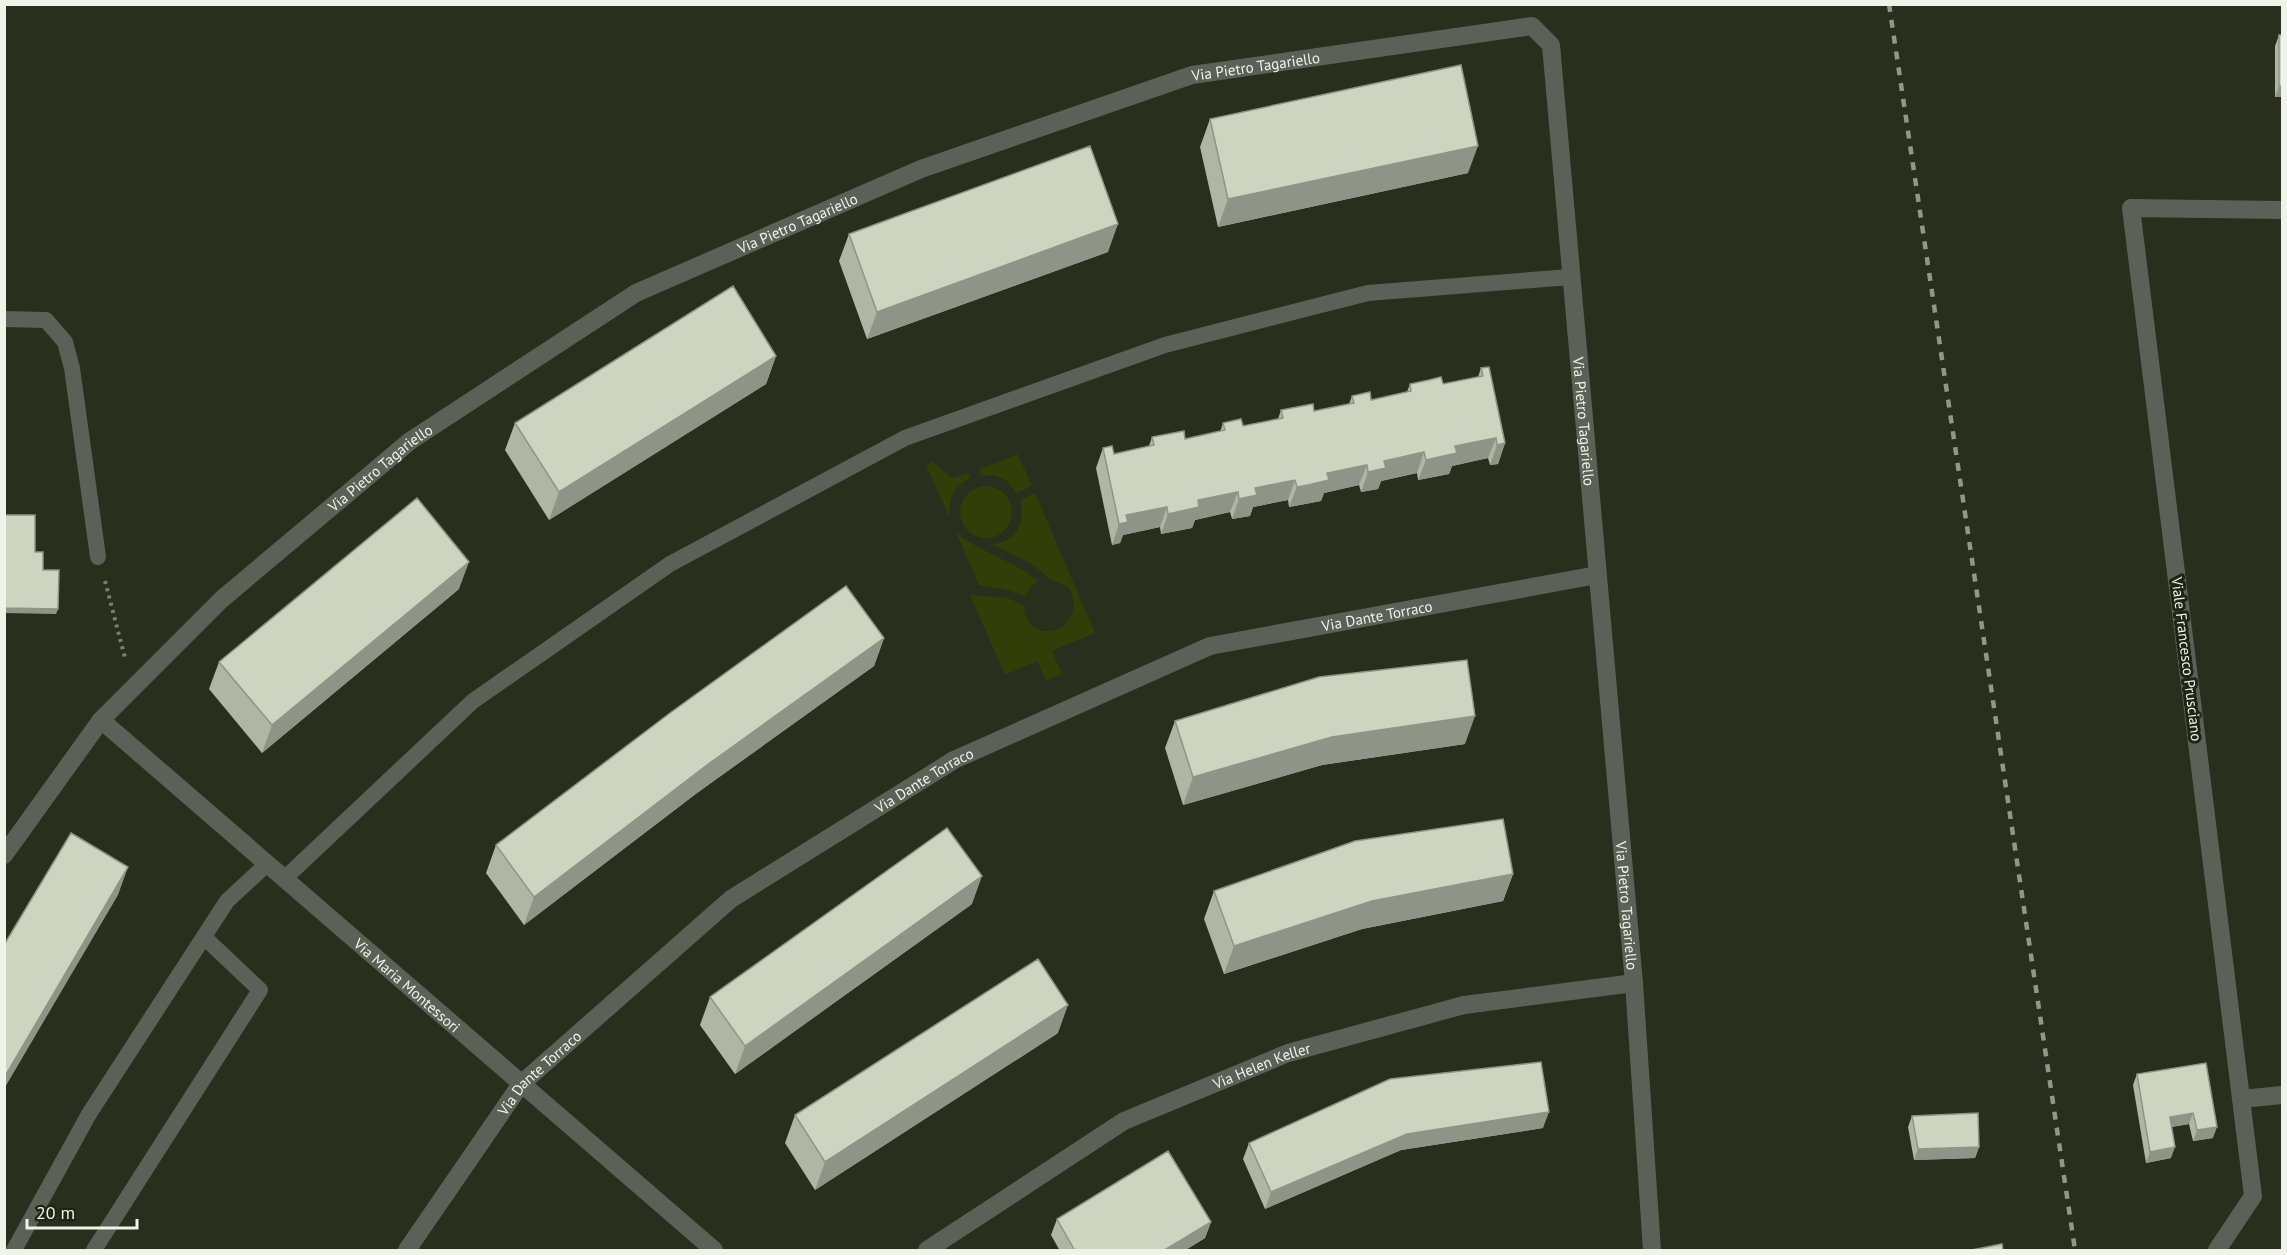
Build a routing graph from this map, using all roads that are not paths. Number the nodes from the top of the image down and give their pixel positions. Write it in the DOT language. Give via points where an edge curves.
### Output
graph roads {
  1 [pos="2283,210"];
  2 [pos="1570,277"];
  3 [pos="4,319"];
  4 [pos="98,557"];
  5 [pos="1597,575"];
  6 [pos="100,720"];
  7 [pos="4,855"];
  8 [pos="267,864"];
  9 [pos="284,879"];
  10 [pos="204,937"];
  11 [pos="1634,983"];
  12 [pos="521,1084"];
  13 [pos="2283,1095"];
  14 [pos="2241,1099"];
  15 [pos="14,1251"];
  16 [pos="94,1251"];
  17 [pos="407,1251"];
  18 [pos="714,1251"];
  19 [pos="927,1251"];
  20 [pos="1652,1251"];
  21 [pos="2217,1251"];
  1 -- 14 [label="street, Viale Francesco Prusciano" via="2131,208"];
  2 -- 5 [label="street, Via Pietro Tagariello"];
  2 -- 6 [label="street, Via Pietro Tagariello" via="1551,45 1532,26 1192,75 921,169 636,293 411,441 222,599"];
  2 -- 9 [label="lane" via="1368,293 1166,345 904,438 670,564 473,701"];
  3 -- 4 [label="lane" via="45,320 65,342"];
  5 -- 11 [label="street, Via Pietro Tagariello"];
  5 -- 12 [label="street, Via Dante Torraco" via="1210,646 954,760 731,899"];
  6 -- 7 [label="street, Via Pietro Tagariello"];
  6 -- 8 [label="street, Via Maria Montessori"];
  8 -- 9 [label="street, Via Maria Montessori"];
  8 -- 10 [label="lane" via="227,902"];
  9 -- 12 [label="street, Via Maria Montessori"];
  10 -- 15 [label="lane" via="89,1114"];
  10 -- 16 [label="lane" via="260,990"];
  11 -- 19 [label="street, Via Helen Keller" via="1464,1005 1288,1053 1124,1120"];
  11 -- 20 [label="street, Via Pietro Tagariello"];
  12 -- 17 [label="street, Via Dante Torraco"];
  12 -- 18 [label="street, Via Maria Montessori"];
  13 -- 14 [label="street"];
  14 -- 21 [label="street, Viale Francesco Prusciano" via="2253,1196"];
}
